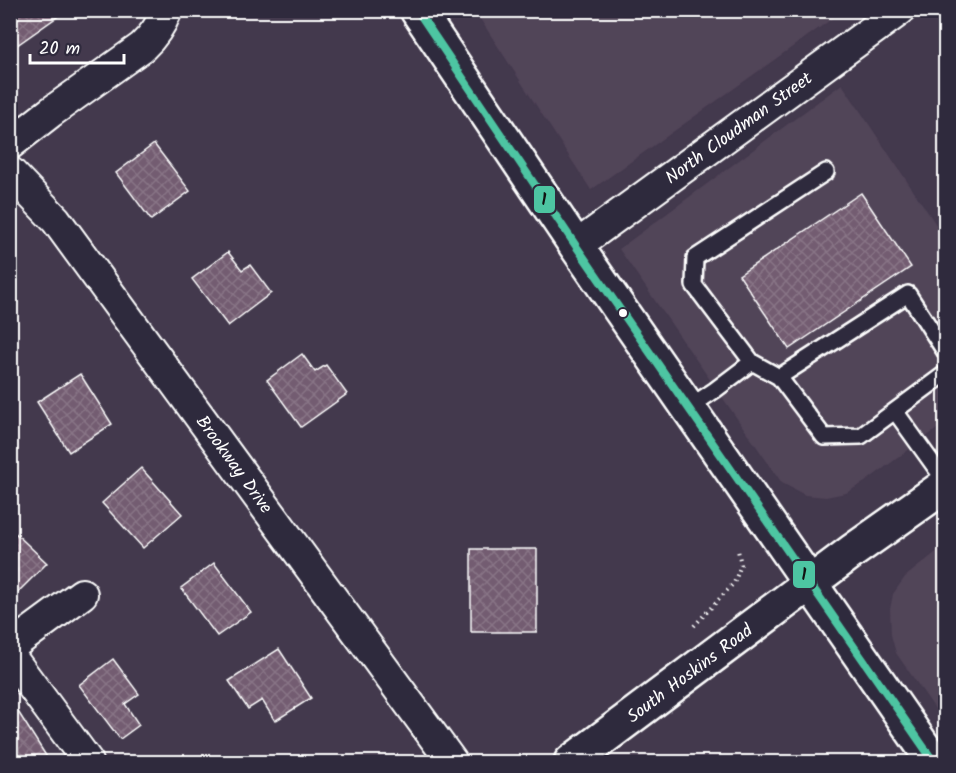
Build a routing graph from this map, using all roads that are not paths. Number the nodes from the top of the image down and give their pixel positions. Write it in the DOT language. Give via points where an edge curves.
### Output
graph roads {
  1 [pos="167,10"];
  2 [pos="417,10"];
  3 [pos="900,10"];
  4 [pos="10,144"];
  5 [pos="10,172"];
  6 [pos="826,172"];
  7 [pos="576,246"];
  8 [pos="945,353"];
  9 [pos="752,362"];
  10 [pos="945,374"];
  11 [pos="779,377"];
  12 [pos="688,408"];
  13 [pos="896,411"];
  14 [pos="945,484"];
  15 [pos="809,583"];
  16 [pos="82,594"];
  17 [pos="10,648"];
  18 [pos="10,656"];
  19 [pos="88,762"];
  20 [pos="452,762"];
  21 [pos="571,762"];
  22 [pos="934,762"];
  1 -- 4 [label="street" via="161,26 142,47"];
  2 -- 7 [label="street"];
  3 -- 7 [label="street, North Cloudman Street"];
  5 -- 20 [label="street, Brookway Drive" via="56,220"];
  6 -- 9 [label="lane" via="695,258 694,285"];
  7 -- 12 [label="street"];
  8 -- 11 [label="lane" via="908,294"];
  9 -- 11 [label="lane"];
  9 -- 12 [label="lane"];
  10 -- 13 [label="lane"];
  11 -- 13 [label="lane" via="824,437 861,436"];
  12 -- 15 [label="street"];
  13 -- 14 [label="lane"];
  14 -- 15 [label="street, South Hoskins Road"];
  15 -- 21 [label="street, South Hoskins Road"];
  15 -- 22 [label="street"];
  16 -- 17 [label="street"];
  18 -- 19 [label="street"];
}
